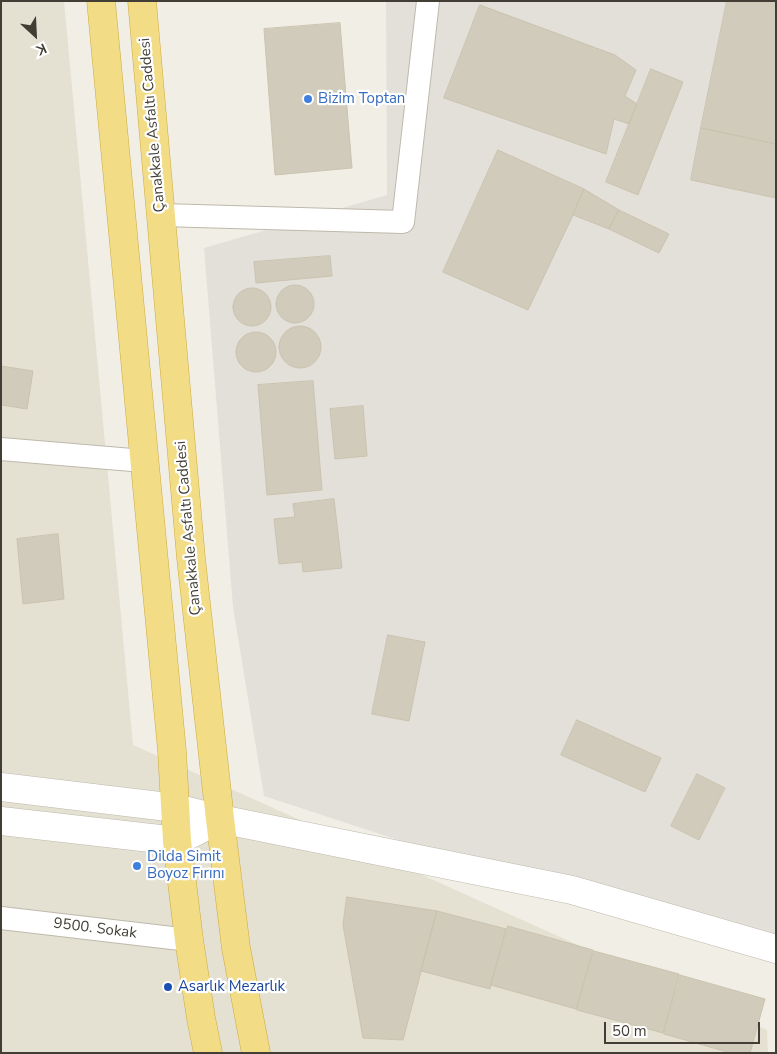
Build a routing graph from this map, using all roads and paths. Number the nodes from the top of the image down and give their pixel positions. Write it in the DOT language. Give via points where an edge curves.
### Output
graph roads {
  1 [pos="101,1"];
  2 [pos="142,1"];
  3 [pos="428,1"];
  4 [pos="162,215"];
  5 [pos="1,449"];
  6 [pos="144,461"];
  7 [pos="1,787"];
  8 [pos="176,808"];
  9 [pos="220,819"];
  10 [pos="1,821"];
  11 [pos="177,841"];
  12 [pos="1,918"];
  13 [pos="189,940"];
  14 [pos="767,946"];
  15 [pos="208,1053"];
  16 [pos="256,1053"];
  1 -- 6 [label="highway"];
  2 -- 4 [label="highway, Çanakkale Asfaltı Caddesi"];
  3 -- 4 [label="street" via="403,222"];
  4 -- 9 [label="highway, Çanakkale Asfaltı Caddesi" via="191,558"];
  5 -- 6 [label="street"];
  6 -- 8 [label="highway"];
  7 -- 8 [label="street"];
  8 -- 9 [label="street"];
  8 -- 11 [label="highway"];
  9 -- 11 [label="street"];
  9 -- 14 [label="street" via="572,890"];
  9 -- 16 [label="highway, Çanakkale Asfaltı Caddesi" via="236,948"];
  10 -- 11 [label="street"];
  11 -- 13 [label="highway"];
  12 -- 13 [label="street, 9500. Sokak"];
  13 -- 15 [label="highway"];
}
